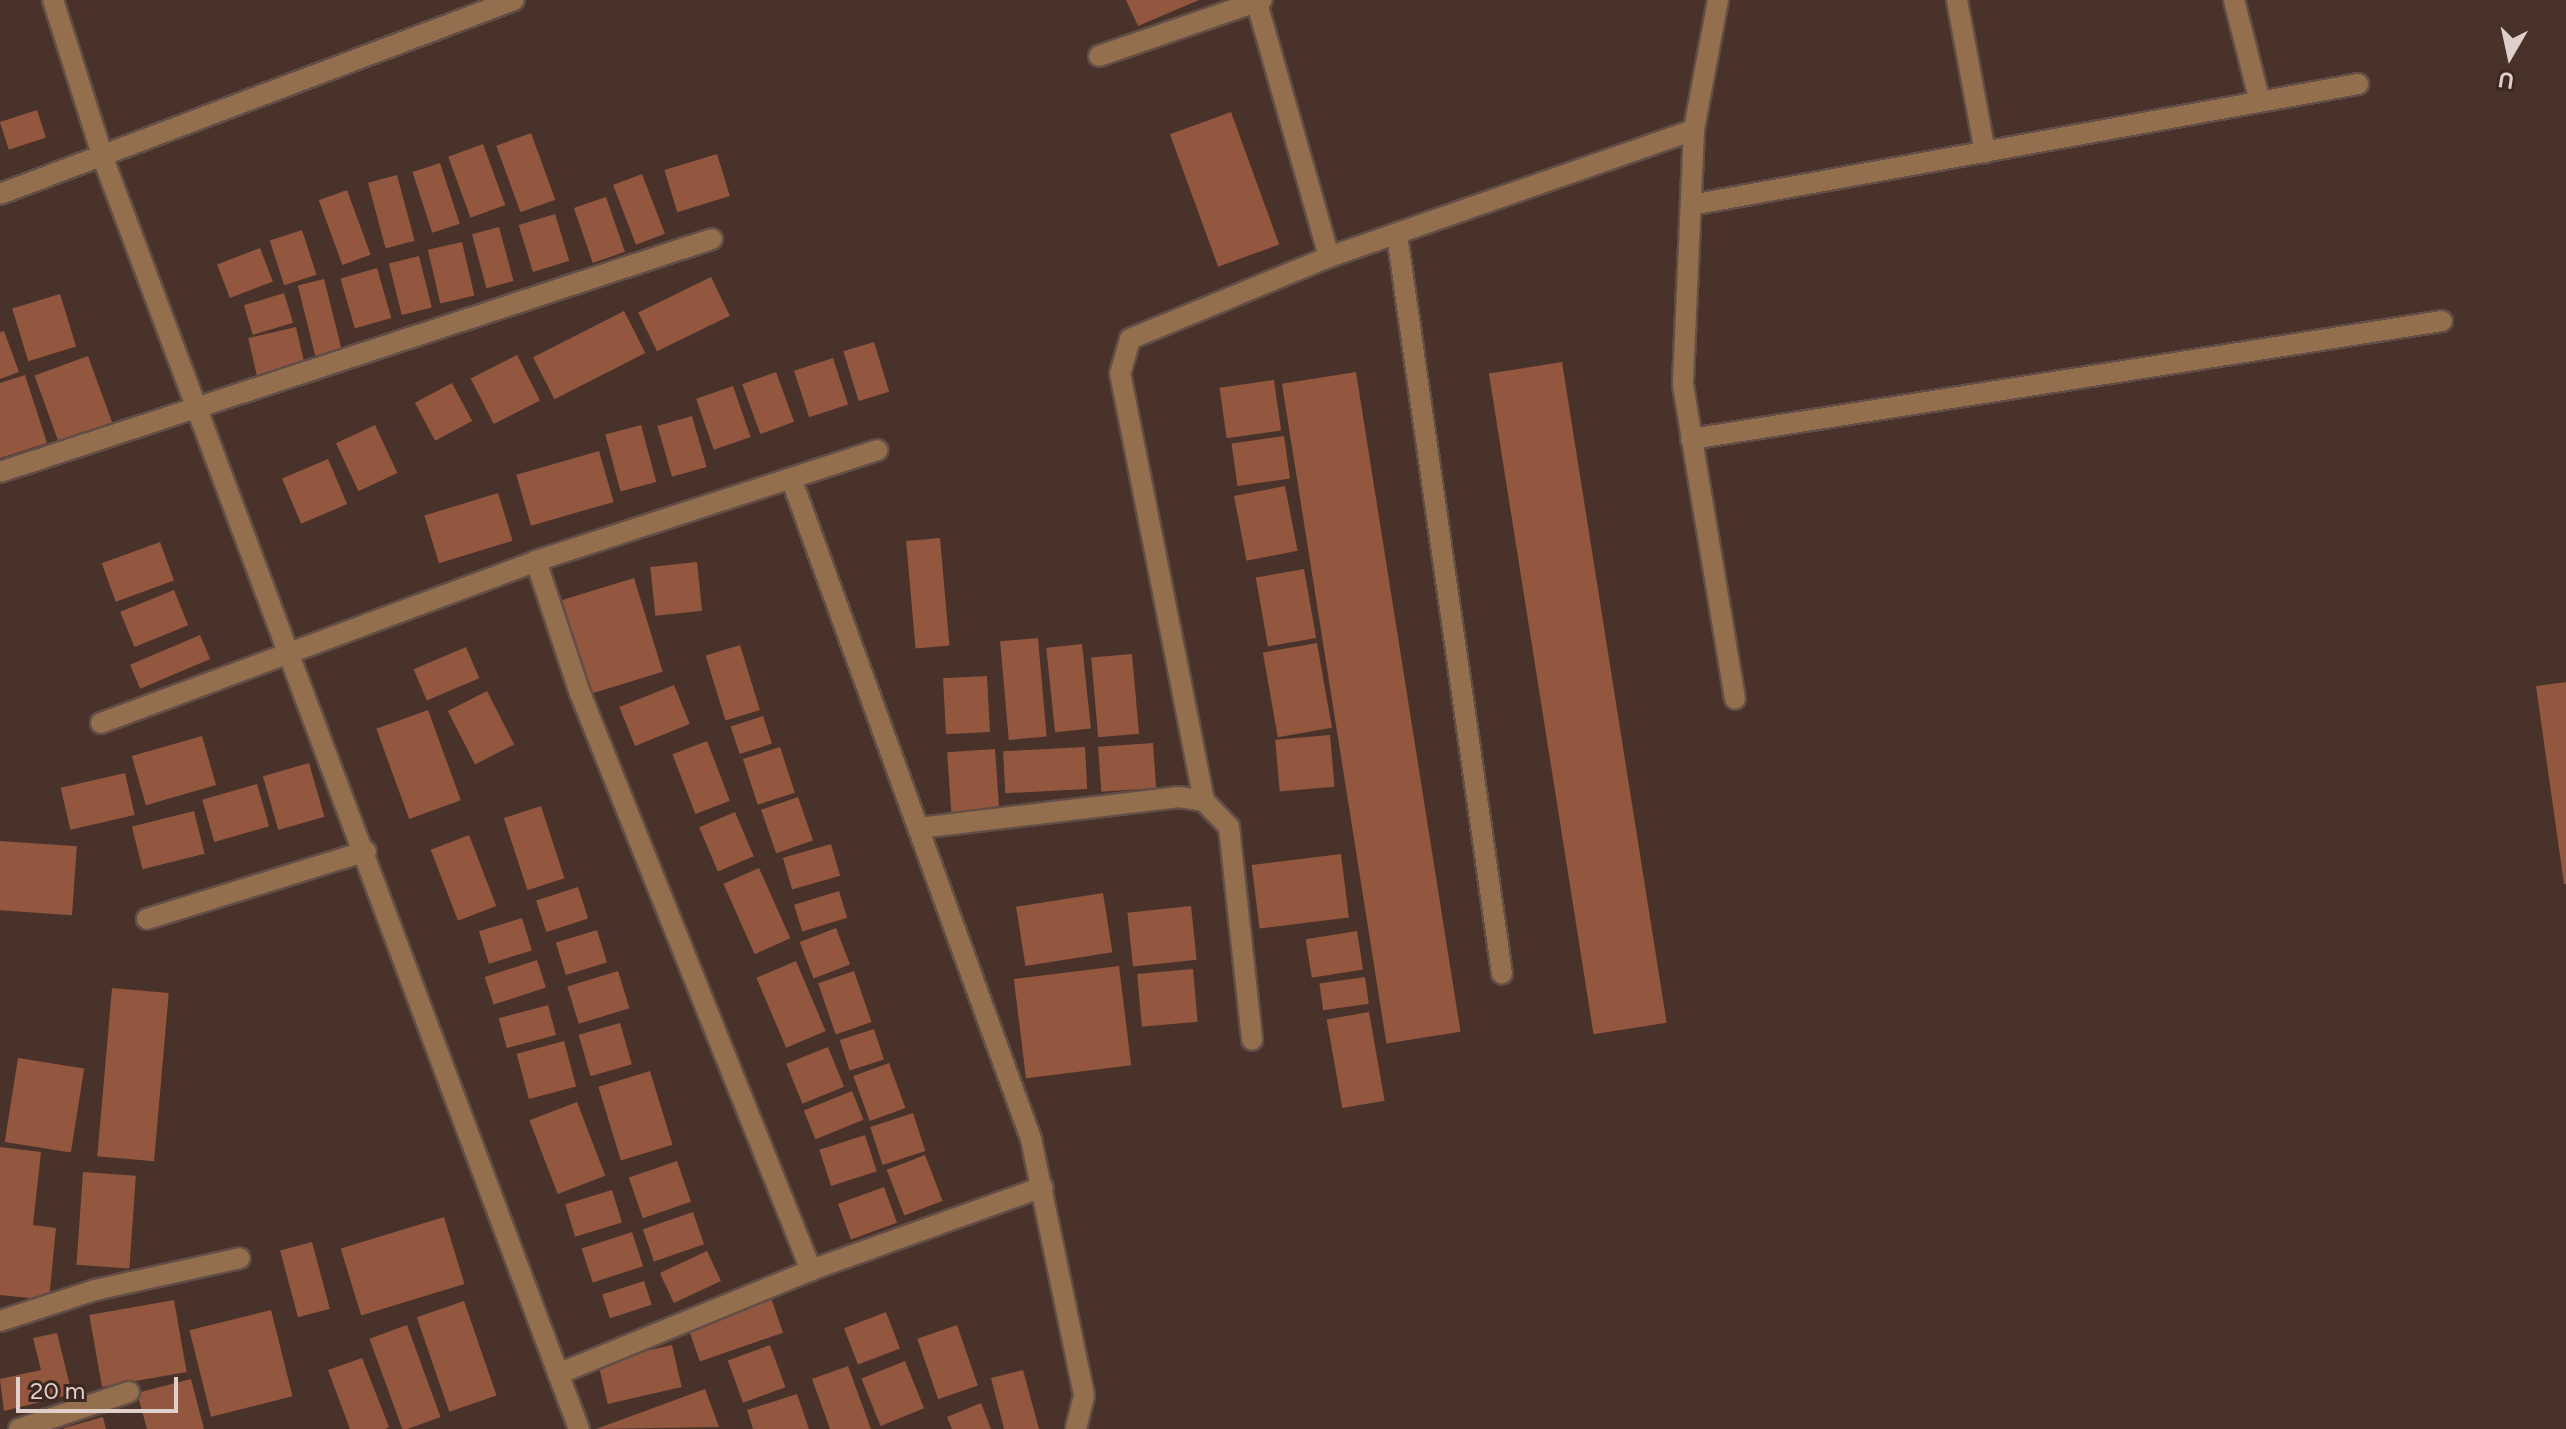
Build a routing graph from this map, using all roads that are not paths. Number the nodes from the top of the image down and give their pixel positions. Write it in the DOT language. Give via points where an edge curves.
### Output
graph roads {
  1 [pos="53,0"];
  2 [pos="514,0"];
  3 [pos="1718,0"];
  4 [pos="1957,0"];
  5 [pos="2234,0"];
  6 [pos="1258,1"];
  7 [pos="1099,56"];
  8 [pos="2358,84"];
  9 [pos="2260,102"];
  10 [pos="1694,130"];
  11 [pos="1985,152"];
  12 [pos="103,158"];
  13 [pos="0,194"];
  14 [pos="1691,205"];
  15 [pos="1397,235"];
  16 [pos="712,239"];
  17 [pos="1329,257"];
  18 [pos="2442,321"];
  19 [pos="196,402"];
  20 [pos="1691,439"];
  21 [pos="877,450"];
  22 [pos="0,472"];
  23 [pos="791,478"];
  24 [pos="536,561"];
  25 [pos="290,656"];
  26 [pos="1735,699"];
  27 [pos="101,723"];
  28 [pos="1204,801"];
  29 [pos="919,828"];
  30 [pos="366,851"];
  31 [pos="147,919"];
  32 [pos="1502,974"];
  33 [pos="1252,1040"];
  34 [pos="1043,1187"];
  35 [pos="240,1258"];
  36 [pos="811,1270"];
  37 [pos="0,1321"];
  38 [pos="558,1374"];
  39 [pos="129,1392"];
  40 [pos="19,1429"];
  41 [pos="579,1429"];
  42 [pos="1076,1429"];
  1 -- 12 [label="street"];
  2 -- 12 [label="street"];
  3 -- 10 [label="street"];
  4 -- 11 [label="street"];
  5 -- 9 [label="street"];
  6 -- 7 [label="street"];
  6 -- 17 [label="street"];
  8 -- 9 [label="street"];
  9 -- 11 [label="street"];
  10 -- 14 [label="street"];
  10 -- 15 [label="street"];
  11 -- 14 [label="street"];
  12 -- 13 [label="street"];
  12 -- 19 [label="street"];
  14 -- 20 [label="street" via="1683,385"];
  15 -- 17 [label="street"];
  15 -- 32 [label="street"];
  16 -- 19 [label="street"];
  17 -- 28 [label="street" via="1147,329 1123,353 1120,374"];
  18 -- 20 [label="street"];
  19 -- 22 [label="street"];
  19 -- 25 [label="street"];
  20 -- 26 [label="street"];
  21 -- 23 [label="street"];
  23 -- 24 [label="street"];
  23 -- 29 [label="street"];
  24 -- 25 [label="street"];
  24 -- 36 [label="street" via="580,693"];
  25 -- 27 [label="street"];
  25 -- 30 [label="street"];
  28 -- 29 [label="street" via="1179,797"];
  28 -- 33 [label="street" via="1229,827"];
  29 -- 34 [label="street"];
  30 -- 31 [label="street"];
  30 -- 38 [label="street"];
  34 -- 36 [label="street"];
  34 -- 42 [label="street" via="1084,1396"];
  35 -- 37 [label="street" via="95,1290"];
  36 -- 38 [label="street"];
  38 -- 41 [label="street"];
  39 -- 40 [label="street"];
}
